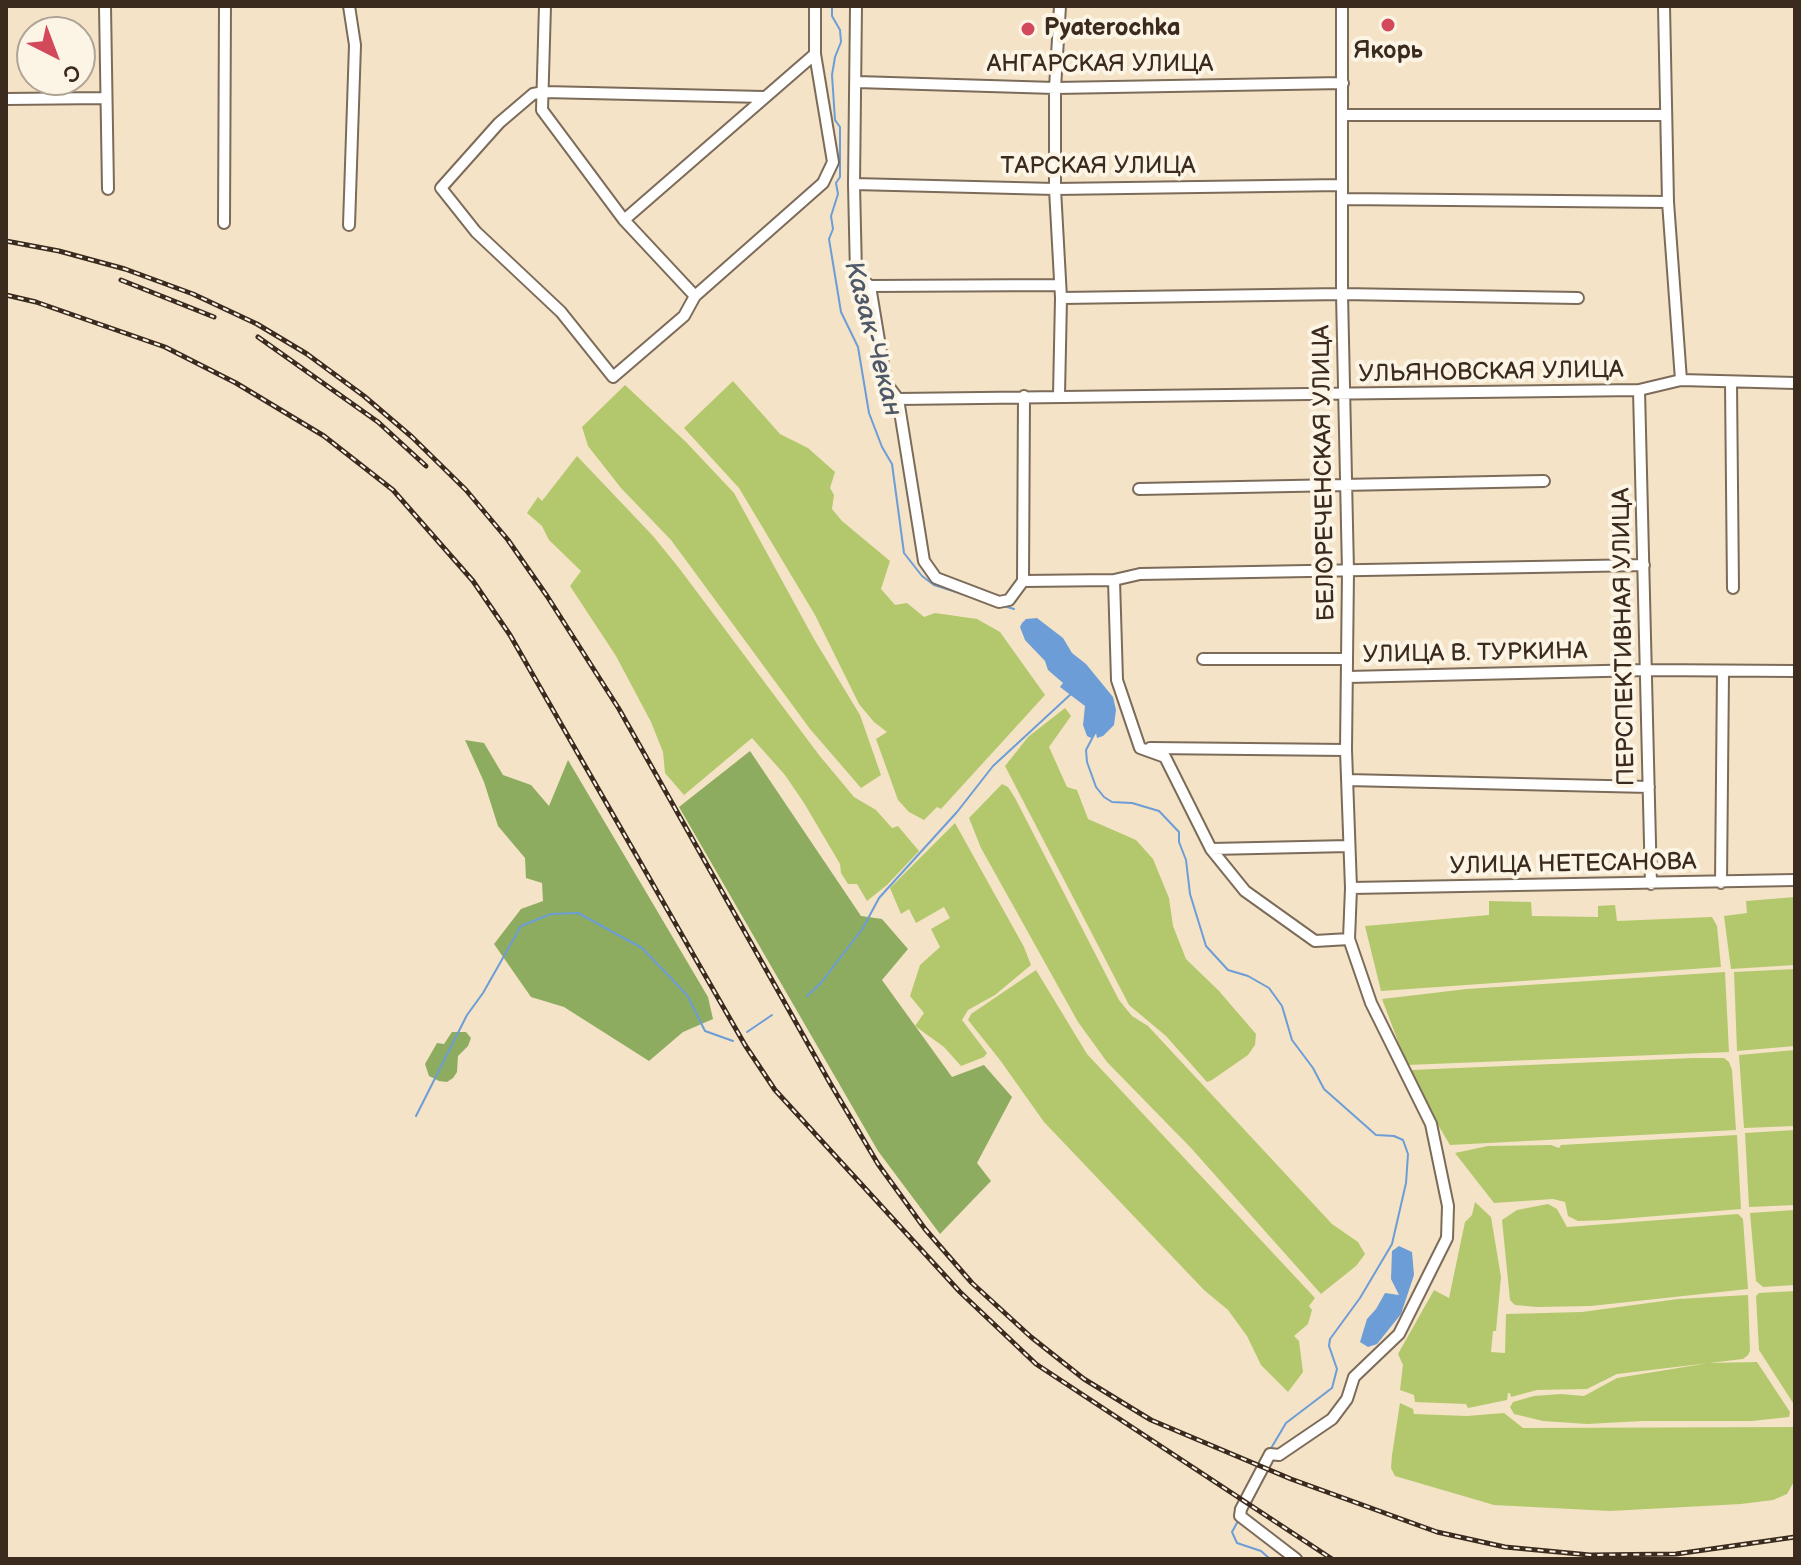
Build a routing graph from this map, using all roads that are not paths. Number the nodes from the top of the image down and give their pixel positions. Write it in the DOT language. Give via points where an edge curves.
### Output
graph roads {
  1 [pos="105,6"];
  2 [pos="225,6"];
  3 [pos="349,6"];
  4 [pos="545,6"];
  5 [pos="815,6"];
  6 [pos="856,6"];
  7 [pos="1060,6"];
  8 [pos="1342,6"];
  9 [pos="1664,6"];
  10 [pos="815,54"];
  11 [pos="857,82"];
  12 [pos="1343,83"];
  13 [pos="1055,88"];
  14 [pos="544,92"];
  15 [pos="764,97"];
  16 [pos="106,98"];
  17 [pos="6,99"];
  18 [pos="1342,115"];
  19 [pos="1665,115"];
  20 [pos="854,184"];
  21 [pos="1342,185"];
  22 [pos="108,189"];
  23 [pos="1055,189"];
  24 [pos="1342,199"];
  25 [pos="1668,202"];
  26 [pos="624,220"];
  27 [pos="224,223"];
  28 [pos="349,225"];
  29 [pos="1058,285"];
  30 [pos="870,286"];
  31 [pos="1342,294"];
  32 [pos="695,296"];
  33 [pos="1061,298"];
  34 [pos="1578,298"];
  35 [pos="1681,380"];
  36 [pos="1731,383"];
  37 [pos="1795,383"];
  38 [pos="1639,390"];
  39 [pos="1059,395"];
  40 [pos="1024,396"];
  41 [pos="1344,396"];
  42 [pos="898,399"];
  43 [pos="1544,481"];
  44 [pos="1345,484"];
  45 [pos="1139,489"];
  46 [pos="1644,565"];
  47 [pos="1348,571"];
  48 [pos="1114,580"];
  49 [pos="1023,581"];
  50 [pos="1733,588"];
  51 [pos="1203,659"];
  52 [pos="1347,659"];
  53 [pos="1646,670"];
  54 [pos="1795,671"];
  55 [pos="1723,672"];
  56 [pos="1348,677"];
  57 [pos="1140,748"];
  58 [pos="1346,750"];
  59 [pos="1347,780"];
  60 [pos="1649,787"];
  61 [pos="1349,846"];
  62 [pos="1211,849"];
  63 [pos="1795,880"];
  64 [pos="1721,883"];
  65 [pos="1651,884"];
  66 [pos="1351,888"];
  67 [pos="1349,939"];
  68 [pos="1296,1559"];
  1 -- 16 [label="street"];
  2 -- 27 [label="street"];
  3 -- 28 [label="street" via="355,45"];
  4 -- 14 [label="street"];
  5 -- 10 [label="street"];
  6 -- 11 [label="street"];
  7 -- 13 [label="street"];
  8 -- 12 [label="street, БЕЛОРЕЧЕНСКАЯ УЛИЦА"];
  9 -- 19 [label="street"];
  10 -- 15 [label="street"];
  10 -- 32 [label="street" via="833,162 823,183"];
  11 -- 13 [label="street, АНГАРСКАЯ УЛИЦА"];
  11 -- 20 [label="street"];
  12 -- 13 [label="street, АНГАРСКАЯ УЛИЦА"];
  12 -- 18 [label="street, БЕЛОРЕЧЕНСКАЯ УЛИЦА"];
  13 -- 23 [label="street"];
  14 -- 15 [label="street"];
  14 -- 26 [label="street" via="542,110"];
  14 -- 32 [label="street" via="533,94 499,123 441,188 476,232 561,312 613,377 684,316"];
  15 -- 26 [label="street"];
  16 -- 17 [label="street"];
  16 -- 22 [label="street"];
  18 -- 19 [label="street"];
  18 -- 21 [label="street, БЕЛОРЕЧЕНСКАЯ УЛИЦА"];
  19 -- 25 [label="street"];
  20 -- 23 [label="street, ТАРСКАЯ УЛИЦА"];
  20 -- 30 [label="street" via="856,274"];
  21 -- 23 [label="street, ТАРСКАЯ УЛИЦА"];
  21 -- 24 [label="street, БЕЛОРЕЧЕНСКАЯ УЛИЦА"];
  23 -- 29 [label="street"];
  24 -- 25 [label="street"];
  24 -- 31 [label="street, БЕЛОРЕЧЕНСКАЯ УЛИЦА"];
  25 -- 35 [label="street"];
  26 -- 32 [label="street"];
  29 -- 30 [label="street"];
  29 -- 33 [label="street"];
  30 -- 42 [label="street" via="886,383"];
  31 -- 33 [label="street"];
  31 -- 34 [label="street"];
  31 -- 41 [label="street, БЕЛОРЕЧЕНСКАЯ УЛИЦА"];
  33 -- 39 [label="street"];
  35 -- 36 [label="street, УЛЬЯНОВСКАЯ УЛИЦА"];
  35 -- 38 [label="street, УЛЬЯНОВСКАЯ УЛИЦА"];
  36 -- 37 [label="street, УЛЬЯНОВСКАЯ УЛИЦА"];
  36 -- 50 [label="street"];
  38 -- 41 [label="street, УЛЬЯНОВСКАЯ УЛИЦА"];
  38 -- 46 [label="street, ПЕРСПЕКТИВНАЯ УЛИЦА"];
  39 -- 40 [label="street, УЛЬЯНОВСКАЯ УЛИЦА"];
  39 -- 41 [label="street, УЛЬЯНОВСКАЯ УЛИЦА"];
  40 -- 42 [label="street, УЛЬЯНОВСКАЯ УЛИЦА"];
  40 -- 49 [label="street"];
  41 -- 44 [label="street, БЕЛОРЕЧЕНСКАЯ УЛИЦА"];
  42 -- 49 [label="street" via="929,571 999,602 1009,600"];
  43 -- 44 [label="street"];
  44 -- 45 [label="street"];
  44 -- 47 [label="street, БЕЛОРЕЧЕНСКАЯ УЛИЦА"];
  46 -- 47 [label="street"];
  46 -- 53 [label="street, ПЕРСПЕКТИВНАЯ УЛИЦА"];
  47 -- 48 [label="street" via="1140,574"];
  47 -- 52 [label="street, БЕЛОРЕЧЕНСКАЯ УЛИЦА"];
  48 -- 49 [label="street"];
  48 -- 57 [label="street" via="1117,680"];
  51 -- 52 [label="street, УЛИЦА В. ТУРКИНА"];
  52 -- 56 [label="street, БЕЛОРЕЧЕНСКАЯ УЛИЦА"];
  53 -- 55 [label="street, УЛИЦА В. ТУРКИНА"];
  53 -- 56 [label="street, УЛИЦА В. ТУРКИНА"];
  53 -- 60 [label="street, ПЕРСПЕКТИВНАЯ УЛИЦА"];
  54 -- 55 [label="street, УЛИЦА В. ТУРКИНА"];
  55 -- 64 [label="street"];
  56 -- 58 [label="street, БЕЛОРЕЧЕНСКАЯ УЛИЦА"];
  57 -- 58 [label="street"];
  57 -- 62 [label="street" via="1165,757"];
  58 -- 59 [label="street, БЕЛОРЕЧЕНСКАЯ УЛИЦА"];
  59 -- 60 [label="street"];
  59 -- 61 [label="street, БЕЛОРЕЧЕНСКАЯ УЛИЦА"];
  60 -- 65 [label="street, ПЕРСПЕКТИВНАЯ УЛИЦА"];
  61 -- 62 [label="street"];
  61 -- 66 [label="street, БЕЛОРЕЧЕНСКАЯ УЛИЦА"];
  62 -- 67 [label="street" via="1245,891 1315,941"];
  63 -- 64 [label="street, УЛИЦА НЕТЕСАНОВА"];
  64 -- 65 [label="street, УЛИЦА НЕТЕСАНОВА"];
  65 -- 66 [label="street, УЛИЦА НЕТЕСАНОВА"];
  66 -- 67 [label="street, БЕЛОРЕЧЕНСКАЯ УЛИЦА"];
  67 -- 68 [label="street" via="1371,1003 1431,1124 1448,1206 1447,1238 1399,1334 1354,1377 1347,1399 1332,1419 1279,1455 1270,1454 1241,1509 1240,1516"];
}
